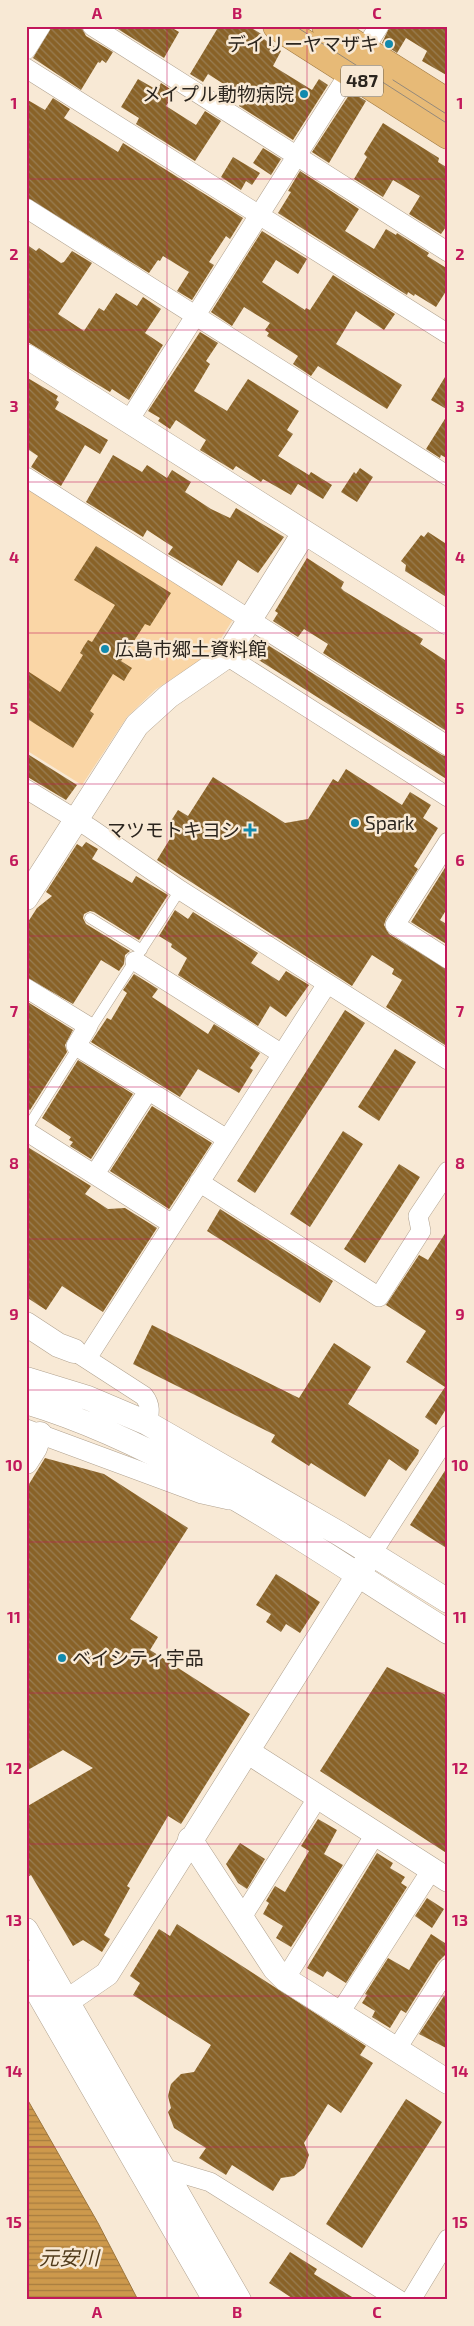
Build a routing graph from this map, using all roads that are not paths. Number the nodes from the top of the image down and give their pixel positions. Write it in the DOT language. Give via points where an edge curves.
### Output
graph roads {
  1 [pos="41,26"];
  2 [pos="92,26"];
  3 [pos="277,26"];
  4 [pos="326,26"];
  5 [pos="379,26"];
  6 [pos="26,50"];
  7 [pos="364,50"];
  8 [pos="26,68"];
  9 [pos="349,72"];
  10 [pos="448,103"];
  11 [pos="448,134"];
  12 [pos="297,156"];
  13 [pos="26,208"];
  14 [pos="259,215"];
  15 [pos="448,252"];
  16 [pos="196,315"];
  17 [pos="448,334"];
  18 [pos="26,356"];
  19 [pos="128,422"];
  20 [pos="447,474"];
  21 [pos="26,477"];
  22 [pos="304,533"];
  23 [pos="251,620"];
  24 [pos="448,623"];
  25 [pos="227,656"];
  26 [pos="448,746"];
  27 [pos="26,789"];
  28 [pos="448,797"];
  29 [pos="76,819"];
  30 [pos="448,842"];
  31 [pos="180,890"];
  32 [pos="26,898"];
  33 [pos="90,918"];
  34 [pos="138,956"];
  35 [pos="448,959"];
  36 [pos="327,984"];
  37 [pos="26,988"];
  38 [pos="88,1026"];
  39 [pos="76,1046"];
  40 [pos="282,1054"];
  41 [pos="448,1060"];
  42 [pos="148,1091"];
  43 [pos="26,1130"];
  44 [pos="227,1139"];
  45 [pos="448,1171"];
  46 [pos="94,1174"];
  47 [pos="199,1182"];
  48 [pos="172,1224"];
  49 [pos="26,1324"];
  50 [pos="81,1354"];
  51 [pos="26,1379"];
  52 [pos="26,1402"];
  53 [pos="147,1423"];
  54 [pos="33,1431"];
  55 [pos="448,1435"];
  56 [pos="26,1462"];
  57 [pos="240,1502"];
  58 [pos="372,1554"];
  59 [pos="358,1576"];
  60 [pos="448,1601"];
  61 [pos="448,1632"];
  62 [pos="248,1752"];
  63 [pos="318,1797"];
  64 [pos="376,1833"];
  65 [pos="190,1839"];
  66 [pos="440,1874"];
  67 [pos="242,1917"];
  68 [pos="26,1930"];
  69 [pos="448,1968"];
  70 [pos="26,1972"];
  71 [pos="285,1979"];
  72 [pos="59,2008"];
  73 [pos="339,2014"];
  74 [pos="396,2050"];
  75 [pos="448,2082"];
  76 [pos="154,2173"];
  77 [pos="448,2239"];
  78 [pos="215,2300"];
  79 [pos="239,2300"];
  80 [pos="399,2300"];
  81 [pos="411,2300"];
  1 -- 6 [label="street"];
  2 -- 12 [label="street"];
  3 -- 9 [label="highway, 487"];
  4 -- 7 [label="highway, 487"];
  5 -- 7 [label="street"];
  7 -- 9 [label="street"];
  7 -- 10 [label="highway, 487"];
  8 -- 14 [label="street"];
  9 -- 11 [label="highway, 487"];
  9 -- 12 [label="street"];
  12 -- 14 [label="street"];
  12 -- 15 [label="street"];
  13 -- 16 [label="street"];
  14 -- 16 [label="street"];
  14 -- 17 [label="street"];
  16 -- 19 [label="street"];
  16 -- 20 [label="street"];
  18 -- 19 [label="street"];
  19 -- 22 [label="street"];
  21 -- 23 [label="street"];
  22 -- 23 [label="street"];
  22 -- 24 [label="street"];
  23 -- 25 [label="street"];
  23 -- 26 [label="street"];
  25 -- 28 [label="street"];
  25 -- 29 [label="street" via="145,716"];
  27 -- 29 [label="street"];
  29 -- 31 [label="street"];
  29 -- 32 [label="street"];
  30 -- 35 [label="street" via="395,924"];
  31 -- 34 [label="lane"];
  31 -- 36 [label="street"];
  33 -- 34 [label="lane"];
  34 -- 38 [label="lane" via="93,1025"];
  34 -- 40 [label="street"];
  36 -- 40 [label="street"];
  36 -- 41 [label="street"];
  37 -- 38 [label="street"];
  38 -- 39 [label="street"];
  39 -- 42 [label="street"];
  39 -- 43 [label="lane"];
  40 -- 44 [label="street"];
  42 -- 44 [label="street"];
  42 -- 46 [label="street"];
  43 -- 46 [label="street"];
  44 -- 47 [label="street"];
  45 -- 47 [label="street" via="418,1216 421,1231 379,1297"];
  46 -- 48 [label="street"];
  47 -- 48 [label="street"];
  48 -- 50 [label="street"];
  49 -- 50 [label="street" via="58,1345"];
  50 -- 53 [label="street" via="144,1396 149,1402"];
  51 -- 53 [label="street" via="88,1398"];
  52 -- 57 [label="street" via="103,1429"];
  53 -- 58 [label="street"];
  54 -- 56 [label="street" via="35,1448"];
  54 -- 57 [label="street" via="202,1494"];
  55 -- 58 [label="street"];
  57 -- 59 [label="street"];
  58 -- 59 [label="street"];
  58 -- 60 [label="street"];
  59 -- 61 [label="street"];
  59 -- 62 [label="street"];
  62 -- 63 [label="street"];
  62 -- 65 [label="street"];
  63 -- 64 [label="street"];
  63 -- 67 [label="street"];
  64 -- 66 [label="street"];
  64 -- 71 [label="street"];
  65 -- 67 [label="street"];
  65 -- 72 [label="street" via="107,1974"];
  66 -- 73 [label="street"];
  67 -- 71 [label="street"];
  68 -- 72 [label="street"];
  69 -- 74 [label="street"];
  70 -- 72 [label="street"];
  71 -- 73 [label="street"];
  72 -- 76 [label="street"];
  73 -- 74 [label="street"];
  74 -- 75 [label="street"];
  76 -- 78 [label="street"];
  76 -- 79 [label="street"];
  76 -- 80 [label="street" via="210,2182"];
  77 -- 81 [label="street"];
}
